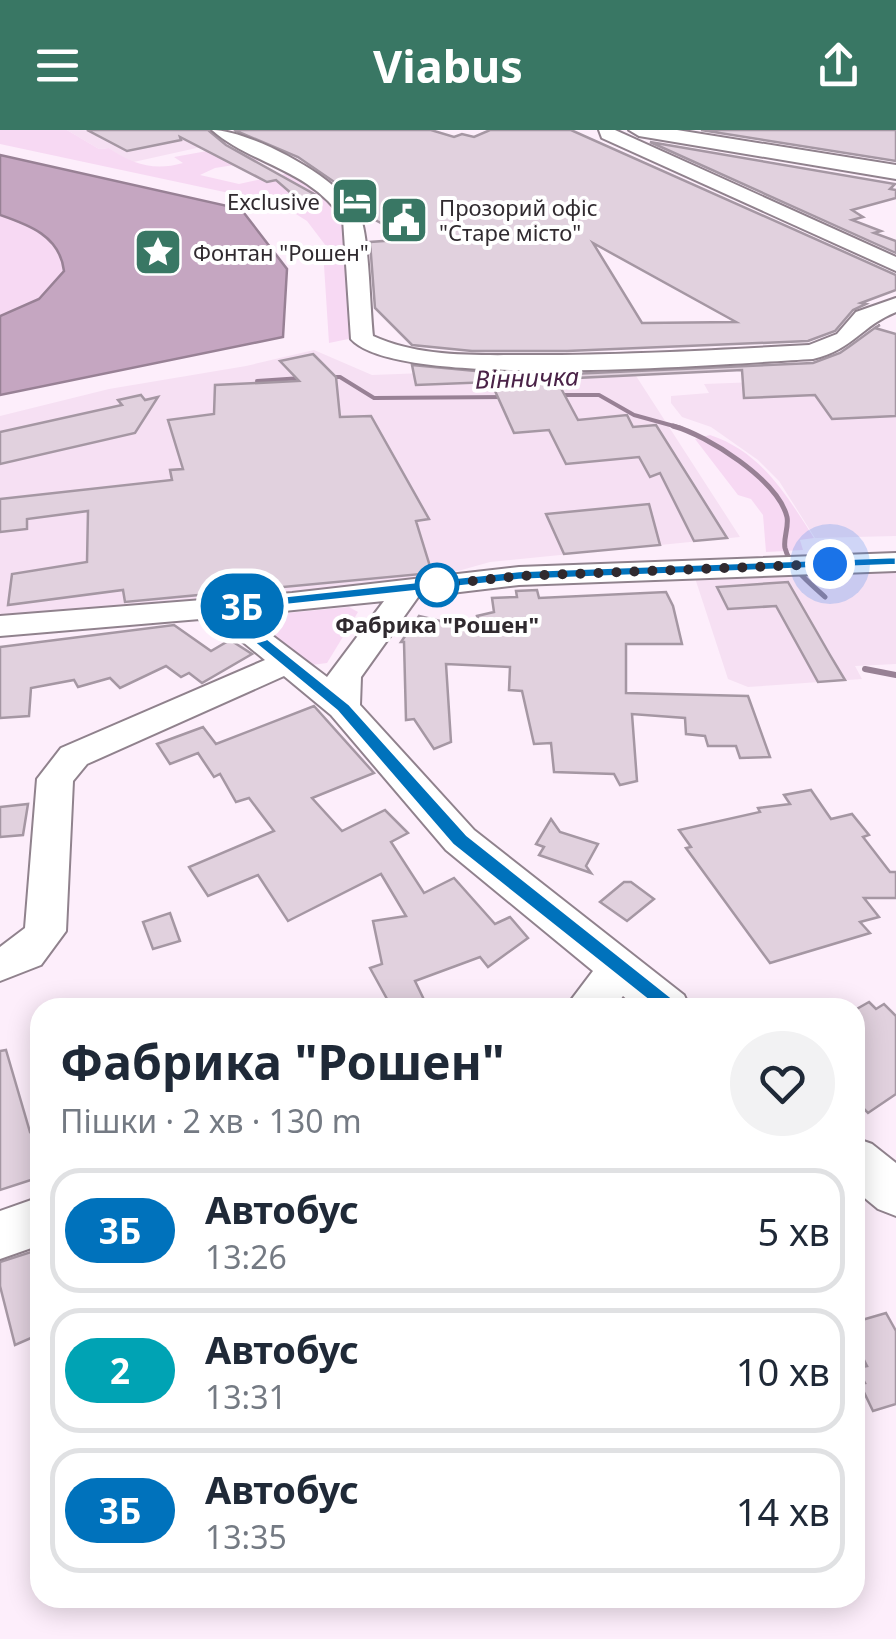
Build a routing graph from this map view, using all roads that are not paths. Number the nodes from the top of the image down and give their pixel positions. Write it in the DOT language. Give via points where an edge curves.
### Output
graph roads {
  1 [pos="220,130"];
  2 [pos="619,133"];
  3 [pos="896,172"];
  4 [pos="896,265"];
  5 [pos="896,304"];
  6 [pos="896,562"];
  7 [pos="409,588"];
  8 [pos="203,609"];
  9 [pos="0,626"];
  10 [pos="288,662"];
  11 [pos="343,708"];
  12 [pos="0,964"];
  13 [pos="621,969"];
  14 [pos="596,998"];
  15 [pos="656,998"];
  16 [pos="865,1168"];
  17 [pos="896,1193"];
  18 [pos="30,1225"];
  19 [pos="0,1235"];
  1 -- 5 [label="street" via="290,166 346,208 362,339 373,348 562,362 813,352"];
  2 -- 3 [label="main road"];
  2 -- 4 [label="street"];
  6 -- 7 [label="street" via="519,576"];
  7 -- 8 [label="street"];
  7 -- 11 [label="street" via="344,676"];
  8 -- 9 [label="street"];
  8 -- 10 [label="street" via="243,626"];
  10 -- 11 [label="street"];
  10 -- 12 [label="street" via="74,756 55,779 45,931 18,960"];
  11 -- 13 [label="street" via="460,840"];
  13 -- 14 [label="street"];
  13 -- 15 [label="street"];
  16 -- 17 [label="street"];
  18 -- 19 [label="street"];
}
